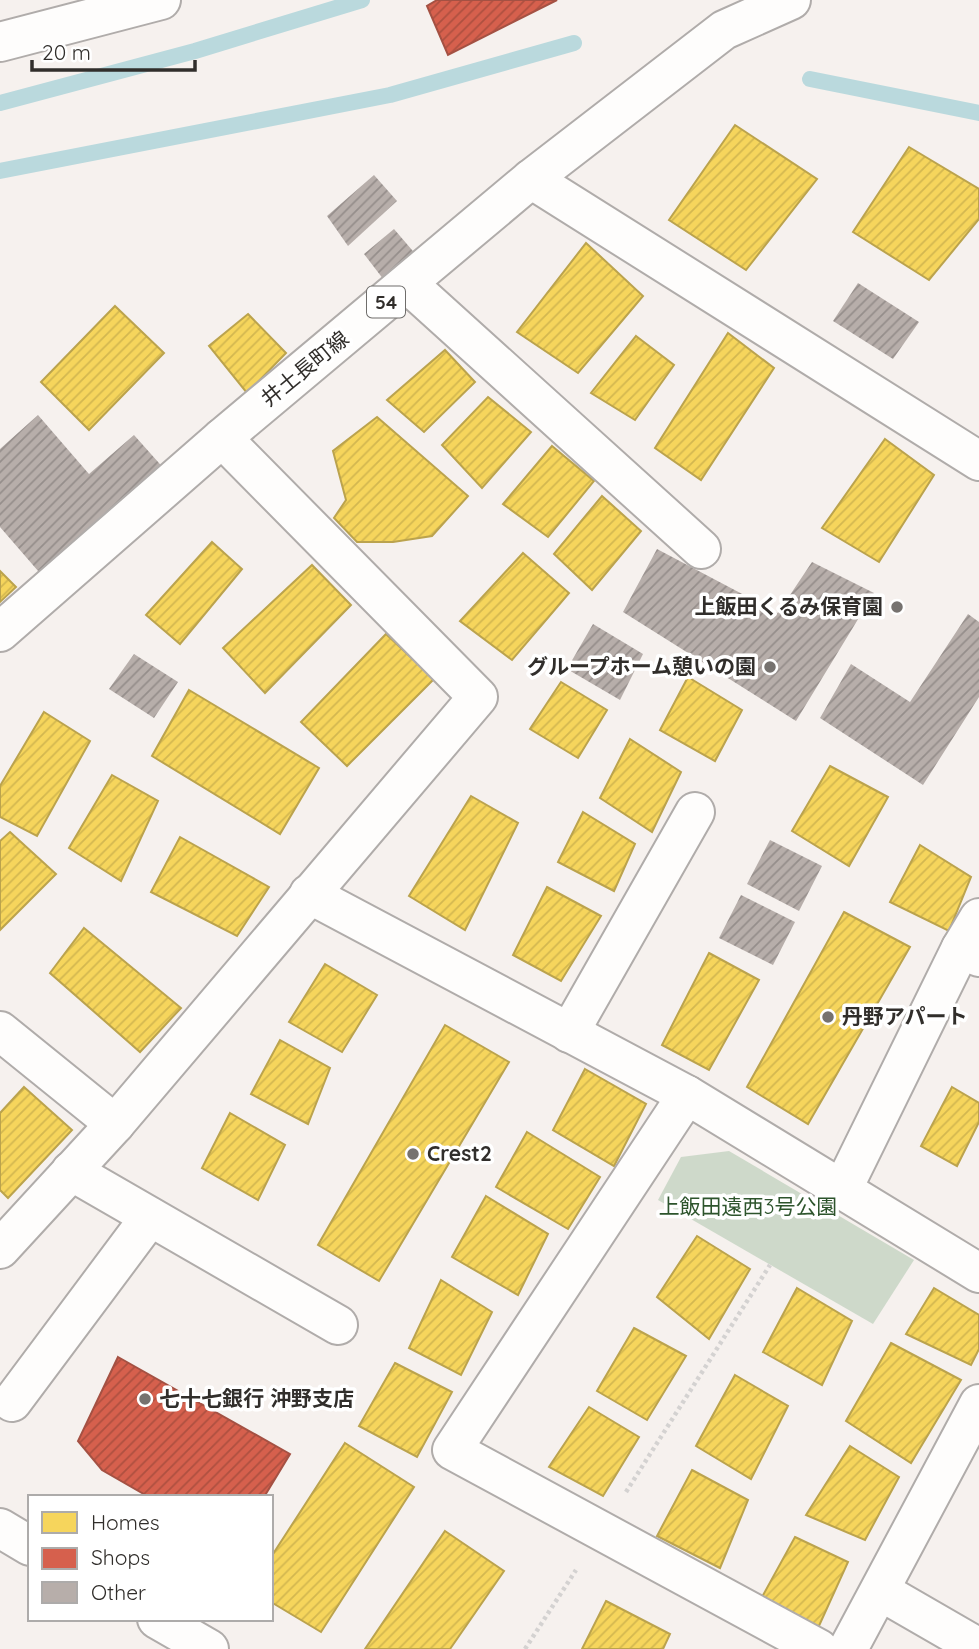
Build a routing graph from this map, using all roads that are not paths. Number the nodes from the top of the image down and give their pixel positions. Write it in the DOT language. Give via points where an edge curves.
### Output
graph roads {
  1 [pos="160,0"];
  2 [pos="791,0"];
  3 [pos="0,43"];
  4 [pos="531,179"];
  5 [pos="408,284"];
  6 [pos="222,438"];
  7 [pos="979,461"];
  8 [pos="701,549"];
  9 [pos="0,632"];
  10 [pos="695,812"];
  11 [pos="309,894"];
  12 [pos="973,941"];
  13 [pos="0,1031"];
  14 [pos="569,1033"];
  15 [pos="687,1095"];
  16 [pos="115,1124"];
  17 [pos="71,1171"];
  18 [pos="844,1188"];
  19 [pos="150,1217"];
  20 [pos="0,1249"];
  21 [pos="979,1273"];
  22 [pos="338,1325"];
  23 [pos="12,1402"];
  24 [pos="979,1405"];
  25 [pos="0,1528"];
  26 [pos="28,1545"];
  27 [pos="881,1592"];
  28 [pos="160,1621"];
  29 [pos="979,1647"];
  30 [pos="209,1649"];
  31 [pos="819,1649"];
  32 [pos="848,1649"];
  1 -- 3 [label="street"];
  2 -- 4 [label="street, 井土長町線 / 54" via="724,30"];
  4 -- 5 [label="street, 井土長町線 / 54"];
  4 -- 7 [label="street"];
  5 -- 6 [label="street, 井土長町線 / 54"];
  5 -- 8 [label="street"];
  6 -- 9 [label="street, 井土長町線 / 54"];
  6 -- 11 [label="street" via="478,697"];
  10 -- 14 [label="street"];
  11 -- 14 [label="street"];
  11 -- 16 [label="street"];
  12 -- 18 [label="street"];
  13 -- 16 [label="street"];
  14 -- 15 [label="street"];
  15 -- 18 [label="street"];
  15 -- 31 [label="street" via="452,1450"];
  16 -- 17 [label="street"];
  17 -- 19 [label="street"];
  17 -- 20 [label="street"];
  18 -- 21 [label="street"];
  19 -- 22 [label="street"];
  19 -- 23 [label="street"];
  24 -- 27 [label="street"];
  25 -- 26 [label="street"];
  27 -- 29 [label="street"];
  27 -- 32 [label="street"];
  28 -- 30 [label="street"];
}
